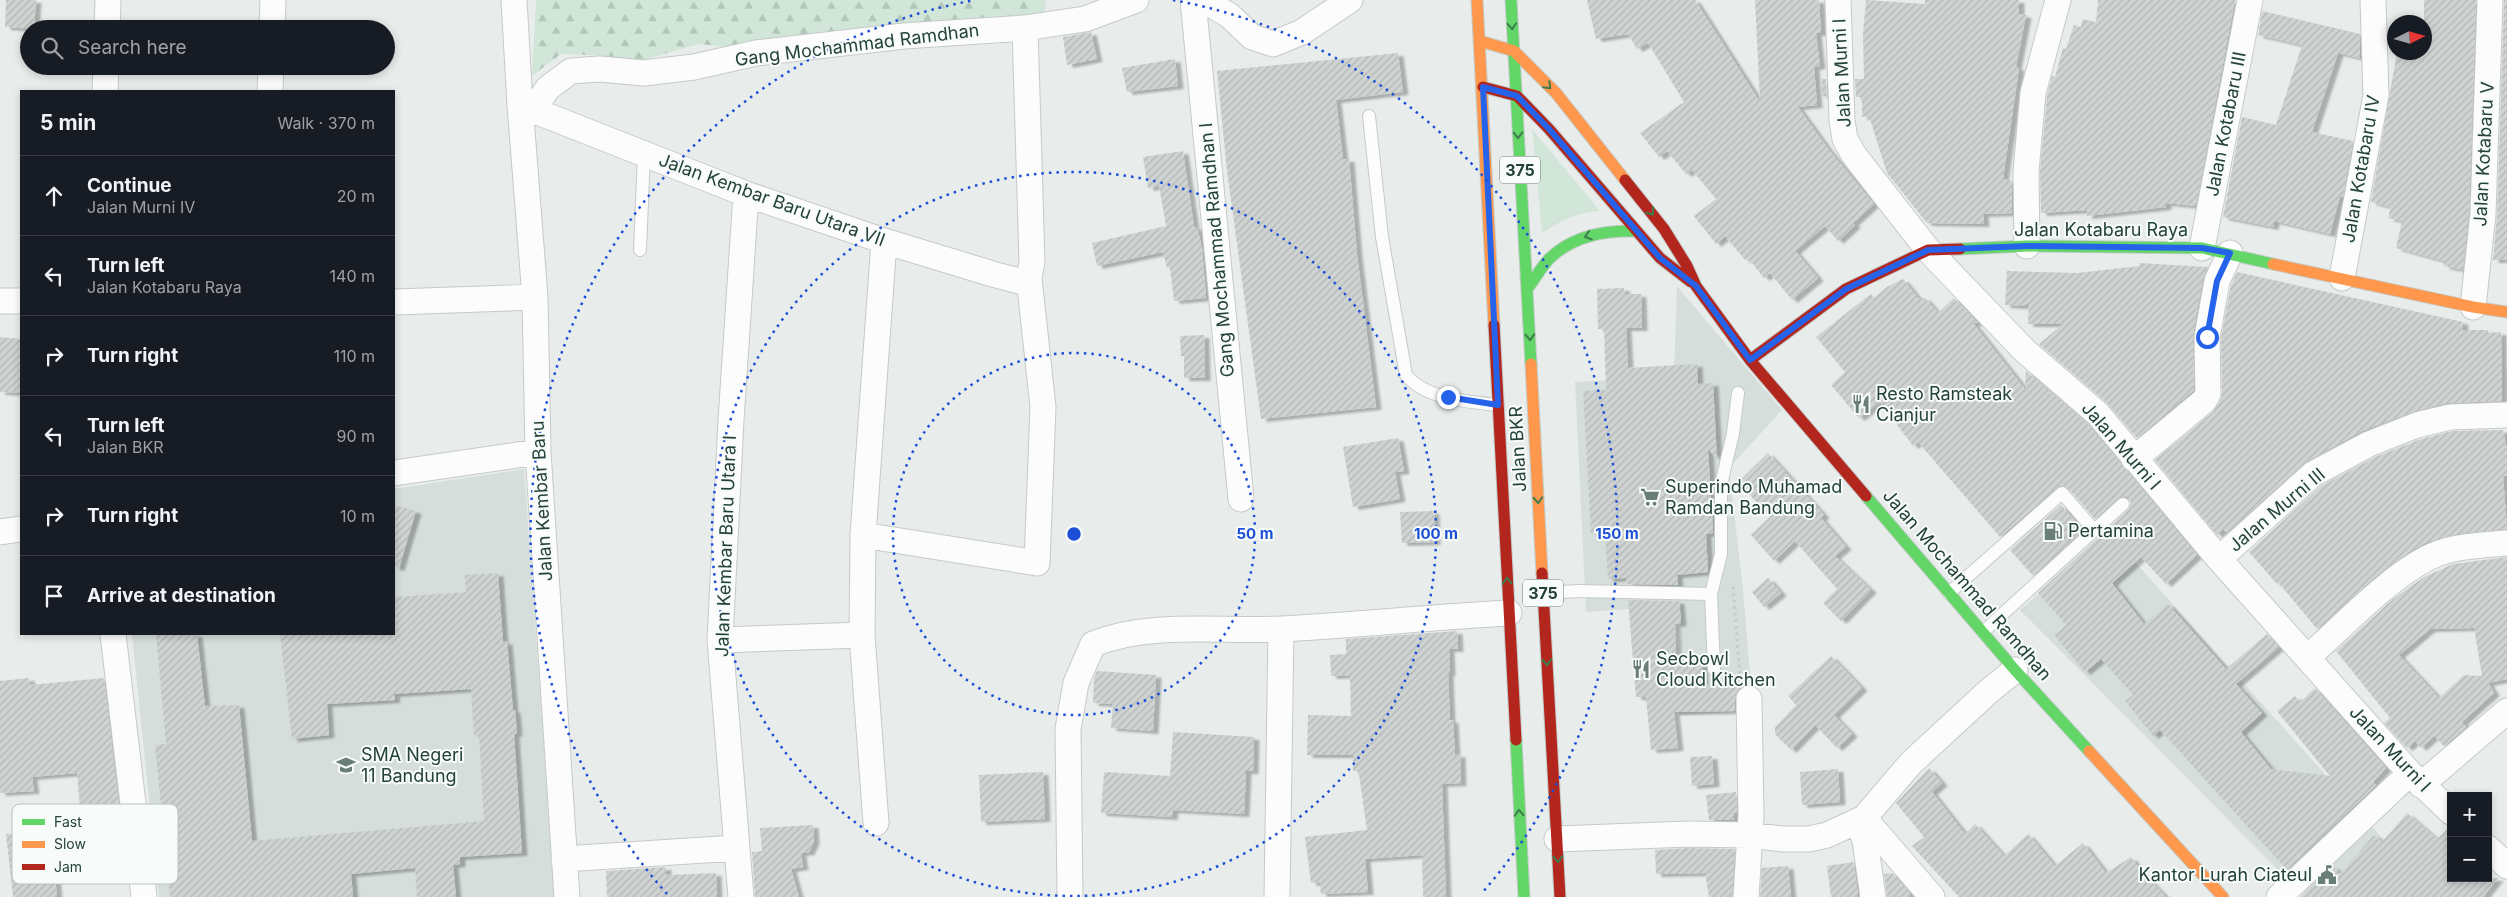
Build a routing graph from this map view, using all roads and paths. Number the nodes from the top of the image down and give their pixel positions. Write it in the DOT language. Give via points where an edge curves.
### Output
graph roads {
  1 [pos="108,0"];
  2 [pos="273,0"];
  3 [pos="514,0"];
  4 [pos="1136,0"];
  5 [pos="1193,0"];
  6 [pos="1204,0"];
  7 [pos="1350,0"];
  8 [pos="1477,0"];
  9 [pos="1511,0"];
  10 [pos="1838,0"];
  11 [pos="2058,0"];
  12 [pos="2250,0"];
  13 [pos="2373,0"];
  14 [pos="2490,0"];
  15 [pos="107,20"];
  16 [pos="272,20"];
  17 [pos="1025,28"];
  18 [pos="1480,41"];
  19 [pos="1514,51"];
  20 [pos="106,75"];
  21 [pos="271,75"];
  22 [pos="1483,87"];
  23 [pos="105,90"];
  24 [pos="270,90"];
  25 [pos="1517,96"];
  26 [pos="526,108"];
  27 [pos="1369,116"];
  28 [pos="644,153"];
  29 [pos="746,194"];
  30 [pos="1636,231"];
  31 [pos="884,241"];
  32 [pos="2027,246"];
  33 [pos="2202,248"];
  34 [pos="640,250"];
  35 [pos="1928,250"];
  36 [pos="2230,253"];
  37 [pos="1029,278"];
  38 [pos="2342,278"];
  39 [pos="1696,286"];
  40 [pos="1527,289"];
  41 [pos="535,297"];
  42 [pos="0,301"];
  43 [pos="20,301"];
  44 [pos="395,302"];
  45 [pos="2472,307"];
  46 [pos="2507,312"];
  47 [pos="1750,360"];
  48 [pos="1738,393"];
  49 [pos="1498,405"];
  50 [pos="2507,415"];
  51 [pos="538,452"];
  52 [pos="2134,459"];
  53 [pos="395,474"];
  54 [pos="1241,499"];
  55 [pos="2124,504"];
  56 [pos="20,529"];
  57 [pos="2094,530"];
  58 [pos="0,532"];
  59 [pos="863,535"];
  60 [pos="2507,543"];
  61 [pos="2219,559"];
  62 [pos="1731,581"];
  63 [pos="1543,593"];
  64 [pos="1949,593"];
  65 [pos="1711,594"];
  66 [pos="1509,613"];
  67 [pos="1281,629"];
  68 [pos="1983,632"];
  69 [pos="113,635"];
  70 [pos="862,635"];
  71 [pos="720,640"];
  72 [pos="2308,658"];
  73 [pos="1714,669"];
  74 [pos="2015,670"];
  75 [pos="1740,674"];
  76 [pos="1749,699"];
  77 [pos="2507,710"];
  78 [pos="2416,779"];
  79 [pos="133,804"];
  80 [pos="2447,808"];
  81 [pos="1860,820"];
  82 [pos="876,823"];
  83 [pos="1750,835"];
  84 [pos="1557,839"];
  85 [pos="736,848"];
  86 [pos="2492,852"];
  87 [pos="564,859"];
  88 [pos="2507,866"];
  89 [pos="142,884"];
  90 [pos="144,897"];
  91 [pos="567,897"];
  92 [pos="741,897"];
  93 [pos="1070,897"];
  94 [pos="1277,897"];
  95 [pos="1524,897"];
  96 [pos="1560,897"];
  97 [pos="1746,897"];
  98 [pos="1873,897"];
  99 [pos="1932,897"];
  100 [pos="2223,897"];
  101 [pos="2279,897"];
  1 -- 15 [label="street"];
  2 -- 16 [label="street"];
  3 -- 26 [label="street, Jalan Kembar Baru"];
  4 -- 17 [label="street, Gang Mochammad Ramdhan" via="1085,20"];
  5 -- 54 [label="street, Gang Mochammad Ramdhan I"];
  6 -- 7 [label="street" via="1230,16 1252,37 1273,44 1302,32"];
  8 -- 18 [label="main road, Jalan BKR / 375"];
  9 -- 19 [label="main road, Jalan BKR / 375, one-way"];
  10 -- 35 [label="street, Jalan Murni I" via="1845,139"];
  11 -- 32 [label="street" via="2033,93 2026,171"];
  12 -- 33 [label="street, Jalan Kotabaru III"];
  13 -- 38 [label="street, Jalan Kotabaru IV" via="2376,95"];
  14 -- 45 [label="street, Jalan Kotabaru V" via="2483,214"];
  17 -- 26 [label="street, Gang Mochammad Ramdhan" via="904,36 766,52 694,67 644,73 600,69 571,71"];
  17 -- 37 [label="street" via="1032,262"];
  18 -- 19 [label="main road, Jalan Mochammad Ramdhan"];
  18 -- 22 [label="main road, Jalan BKR / 375"];
  19 -- 25 [label="main road, Jalan BKR / 375"];
  19 -- 39 [label="main road, Jalan Mochammad Ramdhan, one-way" via="1556,93 1652,213 1687,266"];
  20 -- 23 [label="street"];
  21 -- 24 [label="street"];
  22 -- 25 [label="main road"];
  22 -- 49 [label="main road, Jalan BKR / 375"];
  25 -- 30 [label="main road, Jalan Mochammad Ramdhan"];
  25 -- 40 [label="main road, Jalan BKR / 375, one-way"];
  26 -- 28 [label="street, Jalan Kembar Baru Utara VII"];
  26 -- 41 [label="street, Jalan Kembar Baru"];
  27 -- 49 [label="lane" via="1382,237 1406,375 1414,385 1448,397"];
  28 -- 29 [label="street, Jalan Kembar Baru Utara VII"];
  28 -- 34 [label="lane"];
  29 -- 31 [label="street, Jalan Kembar Baru Utara VII"];
  29 -- 71 [label="street, Jalan Kembar Baru Utara I" via="730,420"];
  30 -- 39 [label="main road, Jalan Mochammad Ramdhan" via="1660,258"];
  30 -- 40 [label="main road, one-way" via="1606,231 1576,240 1550,258"];
  31 -- 37 [label="street, Jalan Kembar Baru Utara VII" via="1019,281"];
  31 -- 59 [label="street"];
  32 -- 33 [label="main road, Jalan Kotabaru Raya"];
  32 -- 35 [label="main road, Jalan Kotabaru Raya"];
  33 -- 36 [label="main road, Jalan Kotabaru Raya"];
  35 -- 47 [label="main road, Jalan Kotabaru Raya" via="1846,289"];
  35 -- 52 [label="street, Jalan Murni I" via="2025,351 2098,414"];
  36 -- 38 [label="main road, Jalan Kotabaru Raya"];
  36 -- 52 [label="street" via="2217,281 2207,337 2208,394 2204,401"];
  37 -- 59 [label="street" via="1043,407 1037,563"];
  38 -- 45 [label="main road, Jalan Kotabaru Raya"];
  39 -- 47 [label="main road, Jalan Mochammad Ramdhan"];
  40 -- 63 [label="main road, Jalan BKR / 375, one-way"];
  41 -- 44 [label="street"];
  41 -- 51 [label="street, Jalan Kembar Baru"];
  42 -- 43 [label="street"];
  45 -- 46 [label="main road, Jalan Kotabaru Raya"];
  47 -- 64 [label="main road, Jalan Mochammad Ramdhan"];
  48 -- 65 [label="lane" via="1721,485 1720,554"];
  66 -- 49 [label="main road, Jalan BKR / 375, one-way"];
  50 -- 61 [label="street, Jalan Murni III" via="2450,417 2417,425 2369,444 2313,474"];
  51 -- 53 [label="street"];
  51 -- 87 [label="street, Jalan Kembar Baru"];
  52 -- 61 [label="street, Jalan Murni I"];
  55 -- 57 [label="lane"];
  56 -- 58 [label="street"];
  57 -- 64 [label="lane" via="2062,493"];
  57 -- 68 [label="lane"];
  59 -- 70 [label="street"];
  60 -- 72 [label="street" via="2432,556 2395,580"];
  61 -- 72 [label="street, Jalan Murni I"];
  62 -- 75 [label="path"];
  63 -- 65 [label="lane"];
  63 -- 84 [label="main road, Jalan BKR / 375, one-way"];
  64 -- 68 [label="main road, Jalan Mochammad Ramdhan"];
  65 -- 73 [label="lane"];
  66 -- 67 [label="street"];
  95 -- 66 [label="main road, Jalan BKR / 375, one-way"];
  67 -- 93 [label="street" via="1142,631 1113,636 1093,644 1076,683 1068,729"];
  67 -- 94 [label="street"];
  68 -- 74 [label="main road, Jalan Mochammad Ramdhan"];
  69 -- 79 [label="street"];
  70 -- 71 [label="street"];
  70 -- 82 [label="street"];
  71 -- 85 [label="street, Jalan Kembar Baru Utara I"];
  72 -- 78 [label="street, Jalan Murni I"];
  74 -- 81 [label="street" via="1910,763"];
  74 -- 100 [label="main road, Jalan Mochammad Ramdhan"];
  76 -- 83 [label="street"];
  77 -- 78 [label="street"];
  78 -- 80 [label="street, Jalan Murni I"];
  78 -- 101 [label="street"];
  81 -- 83 [label="street" via="1827,835 1809,839"];
  81 -- 98 [label="street"];
  81 -- 99 [label="street"];
  83 -- 84 [label="street"];
  83 -- 97 [label="street"];
  84 -- 96 [label="main road, Jalan BKR / 375, one-way"];
  85 -- 87 [label="street"];
  85 -- 92 [label="street, Jalan Kembar Baru Utara I"];
  86 -- 88 [label="street"];
  87 -- 91 [label="street, Jalan Kembar Baru"];
  89 -- 90 [label="street"];
}
